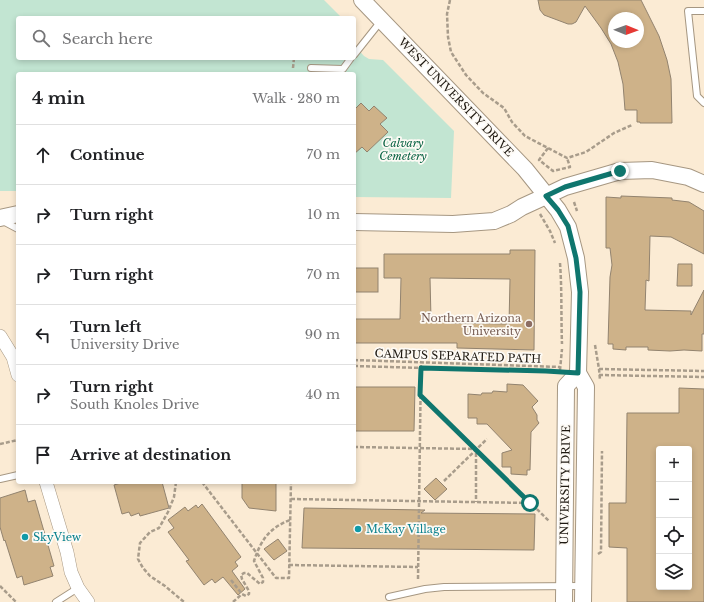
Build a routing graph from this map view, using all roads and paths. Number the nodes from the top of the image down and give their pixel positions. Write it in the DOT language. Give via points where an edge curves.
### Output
graph roads {
  1 [pos="362,0"];
  2 [pos="450,0"];
  3 [pos="704,11"];
  4 [pos="382,20"];
  5 [pos="356,52"];
  6 [pos="294,60"];
  7 [pos="350,60"];
  8 [pos="293,68"];
  9 [pos="311,68"];
  10 [pos="704,102"];
  11 [pos="632,125"];
  12 [pos="548,148"];
  13 [pos="568,158"];
  14 [pos="704,184"];
  15 [pos="546,196"];
  16 [pos="16,215"];
  17 [pos="543,218"];
  18 [pos="0,219"];
  19 [pos="356,222"];
  20 [pos="16,228"];
  21 [pos="556,245"];
  22 [pos="560,259"];
  23 [pos="0,336"];
  24 [pos="356,360"];
  25 [pos="421,362"];
  26 [pos="356,366"];
  27 [pos="16,368"];
  28 [pos="421,368"];
  29 [pos="599,369"];
  30 [pos="704,371"];
  31 [pos="578,373"];
  32 [pos="704,377"];
  33 [pos="420,395"];
  34 [pos="487,439"];
  35 [pos="16,440"];
  36 [pos="0,444"];
  37 [pos="356,447"];
  38 [pos="420,448"];
  39 [pos="476,449"];
  40 [pos="16,475"];
  41 [pos="0,479"];
  42 [pos="444,481"];
  43 [pos="47,484"];
  44 [pos="176,484"];
  45 [pos="204,484"];
  46 [pos="291,484"];
  47 [pos="291,499"];
  48 [pos="419,501"];
  49 [pos="476,502"];
  50 [pos="530,503"];
  51 [pos="290,520"];
  52 [pos="549,521"];
  53 [pos="257,553"];
  54 [pos="289,565"];
  55 [pos="418,567"];
  56 [pos="418,579"];
  57 [pos="231,580"];
  58 [pos="0,586"];
  59 [pos="78,588"];
  60 [pos="242,594"];
  61 [pos="564,594"];
  62 [pos="583,594"];
  63 [pos="389,597"];
  64 [pos="16,602"];
  65 [pos="56,602"];
  66 [pos="88,602"];
  67 [pos="184,602"];
  68 [pos="232,602"];
  1 -- 4 [label="street, WEST UNIVERSITY DRIVE"];
  2 -- 12 [label="path" via="447,14 451,52 466,75 483,93 504,108 525,136"];
  3 -- 10 [label="lane" via="688,11 697,96"];
  4 -- 5 [label="lane"];
  4 -- 15 [label="street, WEST UNIVERSITY DRIVE" via="525,169"];
  6 -- 8 [label="path"];
  7 -- 9 [label="lane" via="343,69"];
  11 -- 13 [label="path" via="614,133 586,152"];
  12 -- 13 [label="path"];
  12 -- 13 [label="path" via="539,160 552,171 570,167"];
  14 -- 15 [label="street" via="688,177 652,170 620,171 565,187"];
  15 -- 19 [label="street" via="494,221 453,224"];
  15 -- 31 [label="street, UNIVERSITY DRIVE" via="568,226 576,258 580,292"];
  16 -- 18 [label="street"];
  17 -- 21 [label="path"];
  18 -- 20 [label="lane"];
  22 -- 25 [label="path, CAMPUS SEPARATED PATH" via="560,367"];
  23 -- 27 [label="street" via="11,349"];
  24 -- 25 [label="path, CAMPUS SEPARATED PATH"];
  25 -- 28 [label="path"];
  26 -- 28 [label="path"];
  28 -- 31 [label="path"];
  28 -- 33 [label="path"];
  29 -- 30 [label="path"];
  31 -- 32 [label="path"];
  31 -- 61 [label="street, UNIVERSITY DRIVE" via="566,386"];
  31 -- 62 [label="street, UNIVERSITY DRIVE" via="586,387"];
  33 -- 38 [label="path"];
  33 -- 39 [label="path"];
  34 -- 39 [label="path"];
  35 -- 36 [label="path"];
  37 -- 38 [label="path"];
  38 -- 39 [label="path"];
  38 -- 48 [label="path"];
  39 -- 42 [label="path"];
  39 -- 49 [label="path"];
  39 -- 50 [label="path"];
  40 -- 41 [label="lane"];
  43 -- 59 [label="street" via="71,572"];
  44 -- 67 [label="path" via="174,497 159,528 150,532 140,542 138,559 150,576"];
  45 -- 53 [label="path"];
  46 -- 47 [label="path"];
  47 -- 48 [label="path"];
  47 -- 51 [label="path"];
  48 -- 49 [label="path"];
  48 -- 55 [label="path"];
  49 -- 50 [label="path"];
  50 -- 52 [label="path"];
  51 -- 53 [label="path" via="266,536"];
  51 -- 54 [label="path"];
  53 -- 54 [label="path" via="276,578 289,578"];
  53 -- 60 [label="path" via="254,561 263,582 260,584 244,573 241,575 250,591 246,596"];
  54 -- 55 [label="path"];
  55 -- 56 [label="path"];
  57 -- 60 [label="path"];
  58 -- 64 [label="path"];
  59 -- 65 [label="lane"];
  59 -- 66 [label="street"];
  60 -- 68 [label="path"];
  61 -- 62 [label="lane"];
  61 -- 63 [label="lane" via="444,587"];
}
